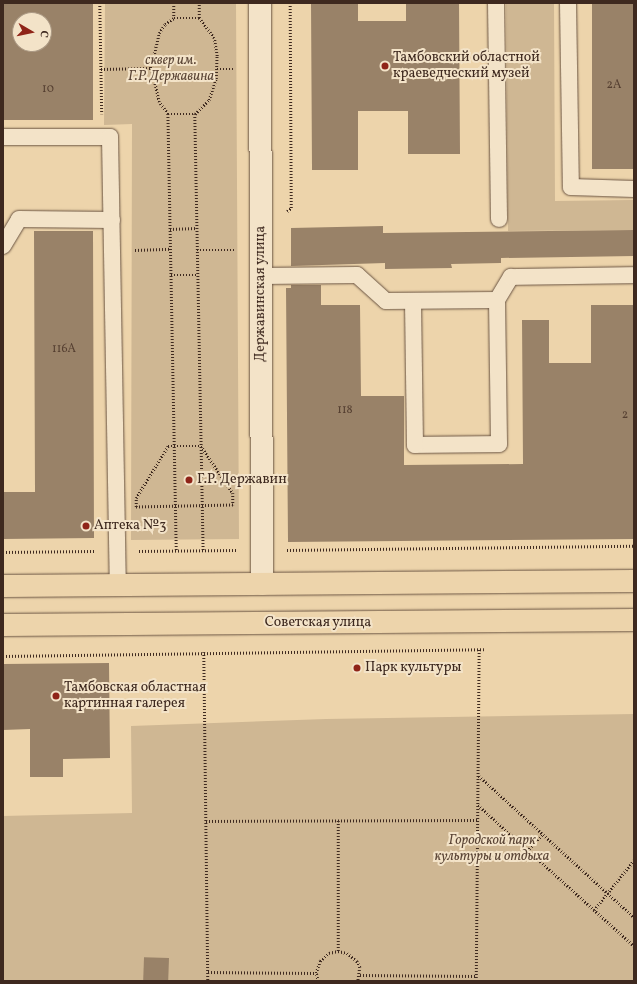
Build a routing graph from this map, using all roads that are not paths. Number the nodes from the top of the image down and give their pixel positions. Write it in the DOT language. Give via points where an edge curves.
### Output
graph roads {
  1 [pos="260,3"];
  2 [pos="496,3"];
  3 [pos="568,3"];
  4 [pos="3,137"];
  5 [pos="634,189"];
  6 [pos="498,219"];
  7 [pos="112,220"];
  8 [pos="3,246"];
  9 [pos="634,275"];
  10 [pos="261,276"];
  11 [pos="497,300"];
  12 [pos="413,301"];
  13 [pos="634,581"];
  14 [pos="262,584"];
  15 [pos="118,585"];
  16 [pos="3,586"];
  17 [pos="634,620"];
  18 [pos="3,625"];
  1 -- 10 [label="street, Державинская улица"];
  2 -- 6 [label="lane"];
  3 -- 5 [label="lane" via="571,187"];
  4 -- 7 [label="lane" via="110,137"];
  7 -- 8 [label="lane" via="19,219"];
  7 -- 15 [label="lane"];
  9 -- 11 [label="lane" via="511,277"];
  10 -- 12 [label="lane" via="357,276 386,301"];
  10 -- 14 [label="street, Державинская улица"];
  11 -- 12 [label="lane"];
  11 -- 12 [label="lane" via="499,444 415,445"];
  13 -- 14 [label="main road"];
  14 -- 15 [label="main road"];
  15 -- 16 [label="main road"];
  17 -- 18 [label="main road, Советская улица"];
}
